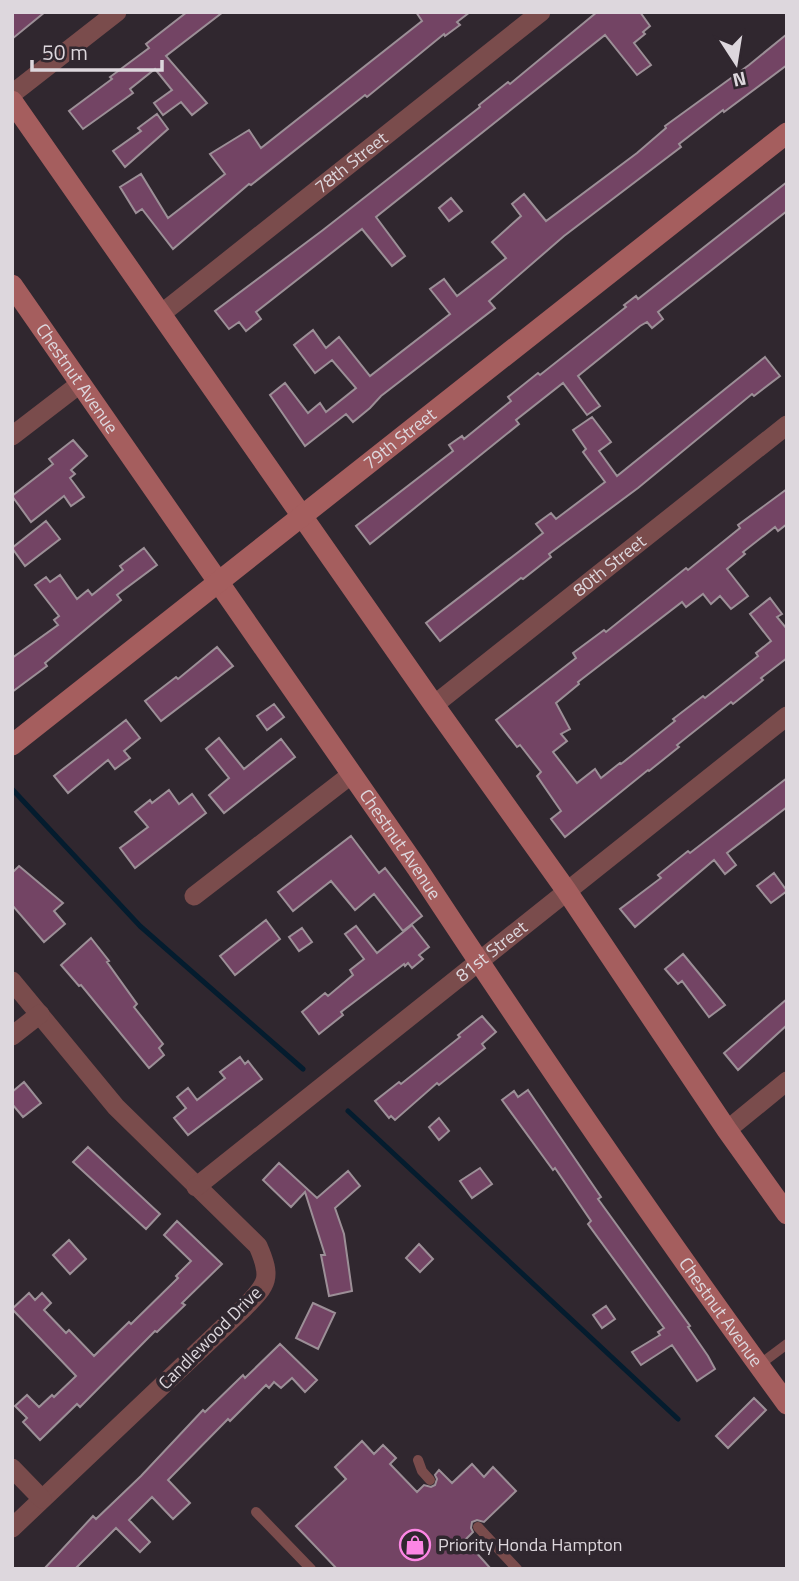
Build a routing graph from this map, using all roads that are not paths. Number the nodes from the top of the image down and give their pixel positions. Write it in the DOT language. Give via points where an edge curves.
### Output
graph roads {
  1 [pos="117,12"];
  2 [pos="541,12"];
  3 [pos="12,94"];
  4 [pos="12,101"];
  5 [pos="787,133"];
  6 [pos="12,285"];
  7 [pos="161,314"];
  8 [pos="81,383"];
  9 [pos="787,425"];
  10 [pos="12,436"];
  11 [pos="301,516"];
  12 [pos="218,581"];
  13 [pos="433,705"];
  14 [pos="787,716"];
  15 [pos="12,745"];
  16 [pos="352,774"];
  17 [pos="566,890"];
  18 [pos="194,896"];
  19 [pos="478,960"];
  20 [pos="12,981"];
  21 [pos="40,1014"];
  22 [pos="12,1036"];
  23 [pos="787,1081"];
  24 [pos="727,1130"];
  25 [pos="197,1187"];
  26 [pos="787,1214"];
  27 [pos="787,1343"];
  28 [pos="759,1365"];
  29 [pos="787,1404"];
  30 [pos="418,1460"];
  31 [pos="12,1468"];
  32 [pos="430,1480"];
  33 [pos="42,1499"];
  34 [pos="257,1512"];
  35 [pos="478,1527"];
  36 [pos="12,1528"];
  37 [pos="311,1569"];
  38 [pos="517,1569"];
  1 -- 3 [label="street"];
  2 -- 7 [label="street, 78th Street"];
  4 -- 7 [label="street"];
  5 -- 11 [label="street, 79th Street"];
  6 -- 8 [label="street, Chestnut Avenue"];
  7 -- 11 [label="street"];
  8 -- 10 [label="street"];
  8 -- 12 [label="street, Chestnut Avenue"];
  9 -- 13 [label="street, 80th Street"];
  11 -- 12 [label="street, 79th Street"];
  11 -- 13 [label="street"];
  12 -- 15 [label="street, 79th Street"];
  12 -- 16 [label="street, Chestnut Avenue"];
  13 -- 17 [label="street"];
  14 -- 17 [label="street, 81st Street"];
  16 -- 18 [label="street"];
  16 -- 19 [label="street, Chestnut Avenue"];
  17 -- 19 [label="street, 81st Street"];
  17 -- 24 [label="street"];
  19 -- 25 [label="street, 81st Street"];
  19 -- 28 [label="street, Chestnut Avenue"];
  20 -- 21 [label="street, Candlewood Drive"];
  21 -- 22 [label="street"];
  21 -- 25 [label="street, Candlewood Drive" via="116,1107"];
  23 -- 24 [label="street"];
  24 -- 26 [label="street"];
  25 -- 33 [label="street, Candlewood Drive" via="258,1246 268,1267 262,1289"];
  27 -- 28 [label="lane"];
  28 -- 29 [label="street, Chestnut Avenue"];
  30 -- 32 [label="lane"];
  31 -- 33 [label="street"];
  33 -- 36 [label="street, Candlewood Drive"];
  34 -- 37 [label="lane"];
  35 -- 38 [label="lane"];
}
